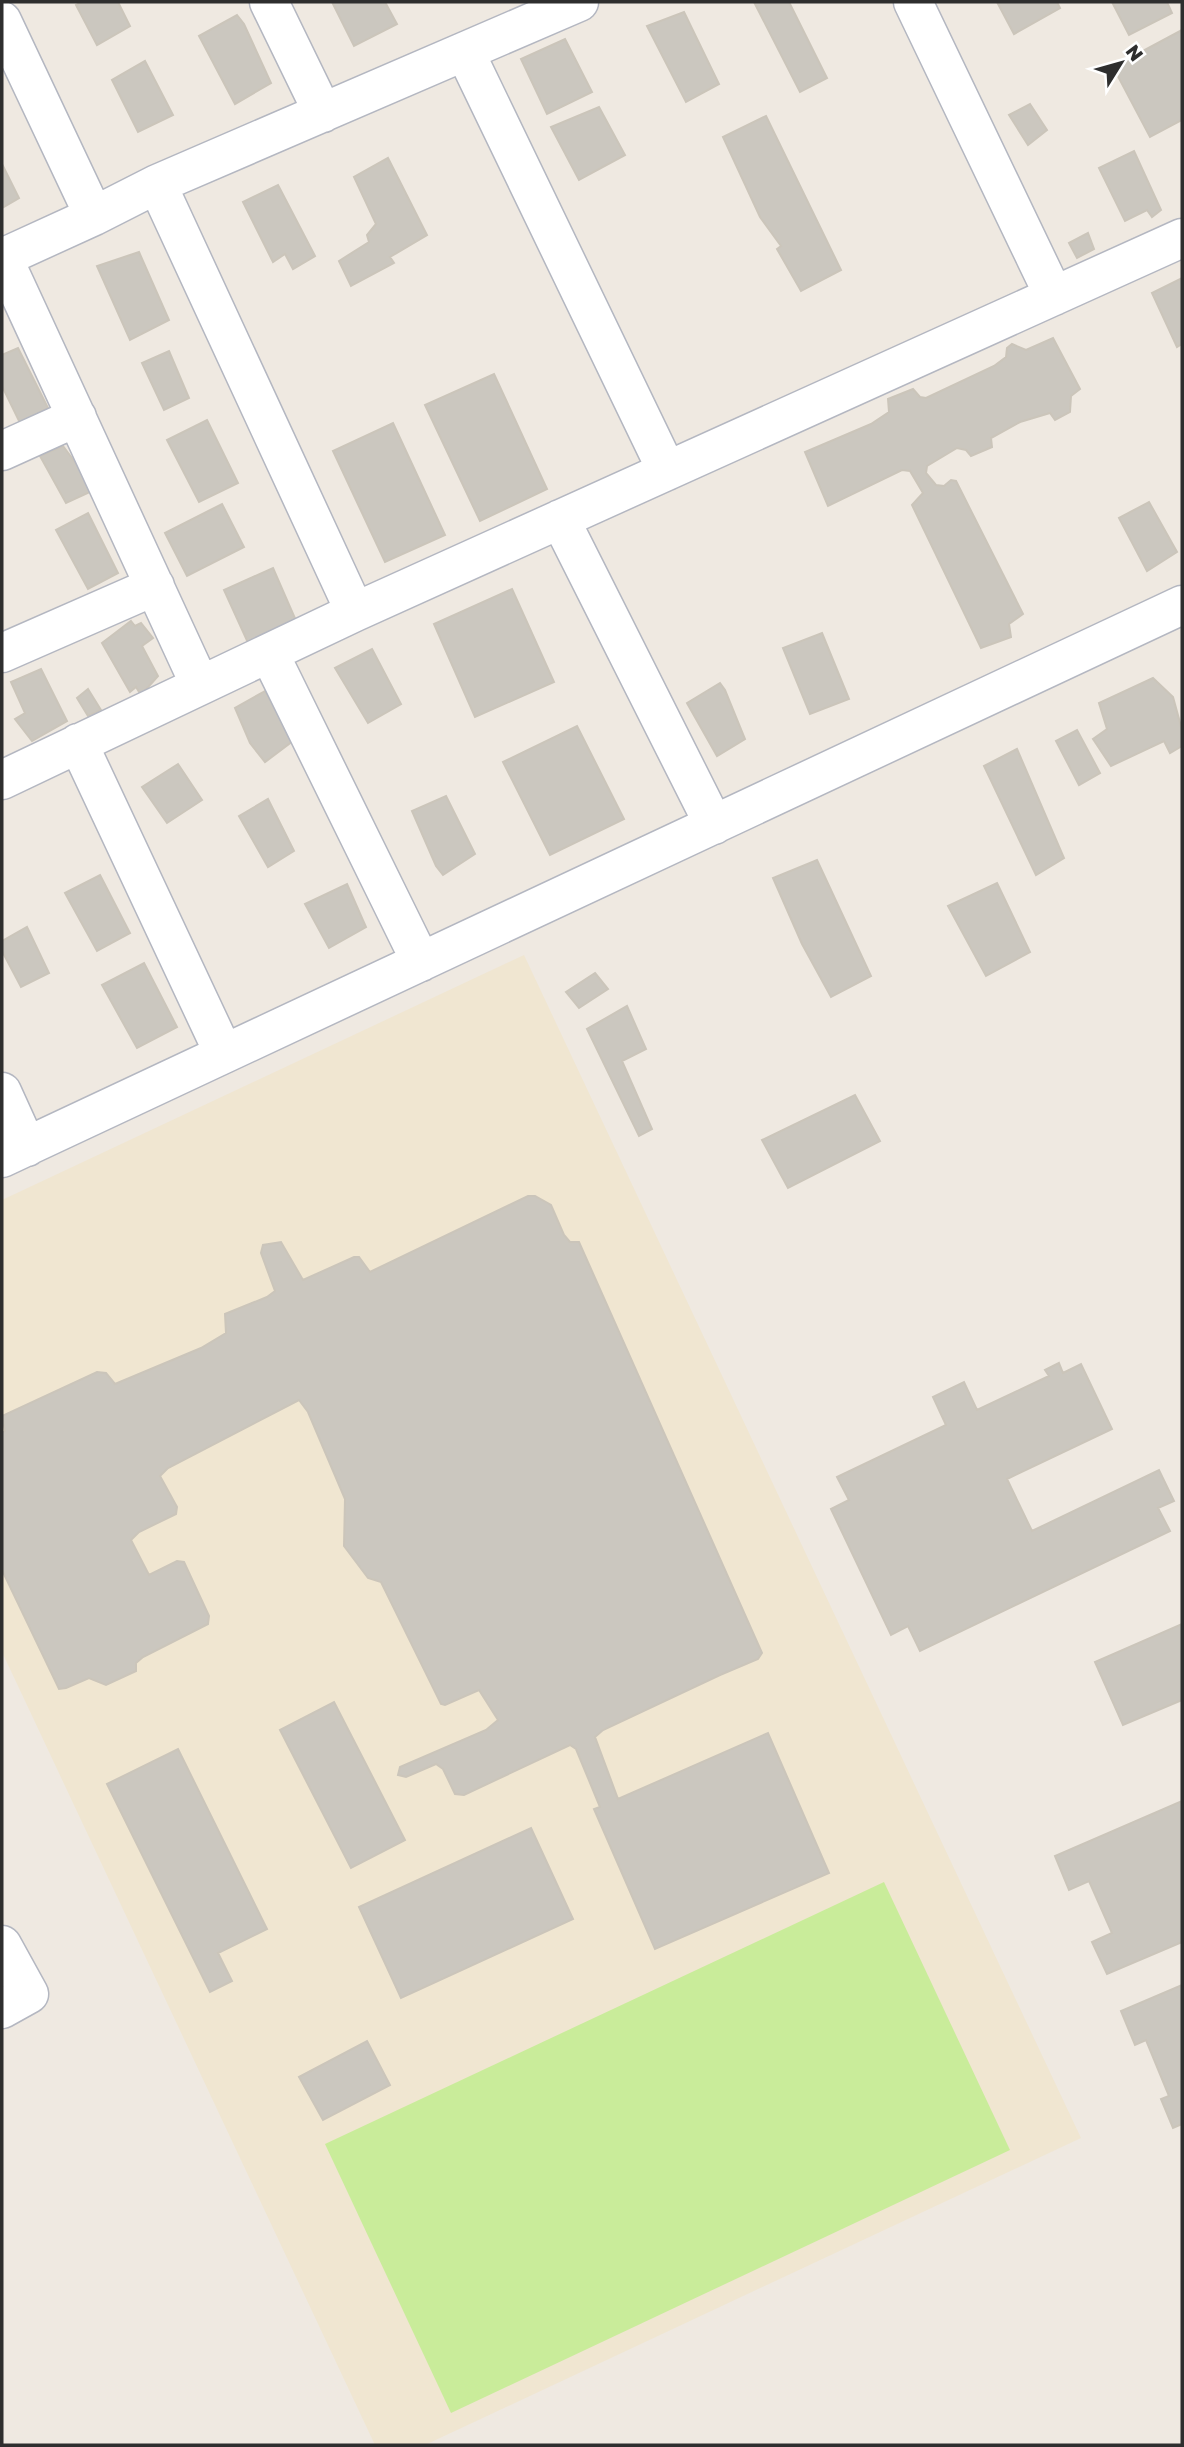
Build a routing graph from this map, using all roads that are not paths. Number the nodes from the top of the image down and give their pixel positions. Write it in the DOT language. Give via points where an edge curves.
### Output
graph roads {
  1 [pos="269,2"];
  2 [pos="579,2"];
  3 [pos="913,2"];
  4 [pos="532,12"];
  5 [pos="2,21"];
  6 [pos="465,52"];
  7 [pos="323,113"];
  8 [pos="157,184"];
  9 [pos="94,216"];
  10 [pos="1182,238"];
  11 [pos="2,258"];
  12 [pos="1054,296"];
  13 [pos="77,417"];
  14 [pos="2,452"];
  15 [pos="667,471"];
  16 [pos="560,519"];
  17 [pos="155,586"];
  18 [pos="1182,605"];
  19 [pos="355,612"];
  20 [pos="2,653"];
  21 [pos="269,653"];
  22 [pos="200,685"];
  23 [pos="78,743"];
  24 [pos="2,780"];
  25 [pos="714,825"];
  26 [pos="421,962"];
  27 [pos="224,1054"];
  28 [pos="2,1092"];
  29 [pos="14,1152"];
  30 [pos="2,1945"];
  31 [pos="2,2009"];
  1 -- 7 [label="street"];
  2 -- 4 [label="street"];
  3 -- 12 [label="street"];
  4 -- 6 [label="street"];
  5 -- 9 [label="street"];
  6 -- 7 [label="street"];
  6 -- 15 [label="street"];
  7 -- 8 [label="street"];
  8 -- 9 [label="street"];
  8 -- 19 [label="street"];
  9 -- 11 [label="street"];
  10 -- 12 [label="street"];
  11 -- 13 [label="street"];
  12 -- 15 [label="street"];
  13 -- 14 [label="street"];
  13 -- 17 [label="street"];
  15 -- 16 [label="street"];
  16 -- 19 [label="street"];
  16 -- 25 [label="street"];
  17 -- 20 [label="street"];
  17 -- 22 [label="street"];
  18 -- 25 [label="street"];
  19 -- 21 [label="street"];
  21 -- 22 [label="street"];
  21 -- 26 [label="street"];
  22 -- 23 [label="street"];
  23 -- 24 [label="street"];
  23 -- 27 [label="street"];
  25 -- 26 [label="street"];
  26 -- 27 [label="street"];
  27 -- 29 [label="street"];
  28 -- 29 [label="street"];
  30 -- 31 [label="street" via="29,1994"];
}
